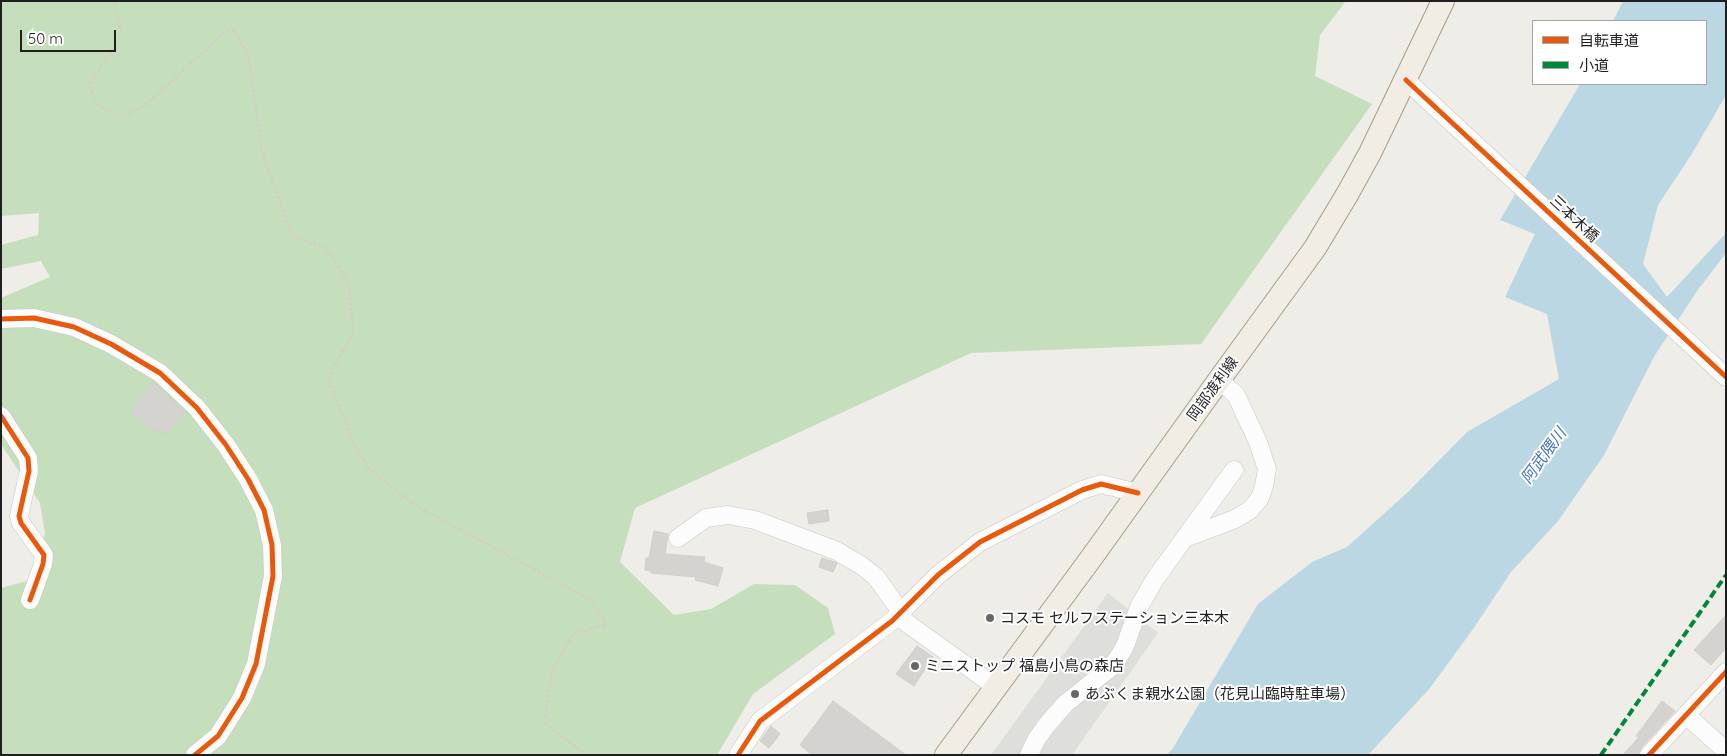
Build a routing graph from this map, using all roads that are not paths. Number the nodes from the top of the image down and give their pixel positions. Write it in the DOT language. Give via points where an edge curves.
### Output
graph roads {
  1 [pos="1444,1"];
  2 [pos="1406,80"];
  3 [pos="1,319"];
  4 [pos="1726,377"];
  5 [pos="1219,380"];
  6 [pos="1,416"];
  7 [pos="1234,470"];
  8 [pos="1138,493"];
  9 [pos="678,538"];
  10 [pos="1185,538"];
  11 [pos="30,600"];
  12 [pos="899,614"];
  13 [pos="1726,672"];
  14 [pos="996,687"];
  15 [pos="1686,714"];
  16 [pos="1726,751"];
  17 [pos="195,755"];
  18 [pos="738,755"];
  19 [pos="946,755"];
  20 [pos="1029,755"];
  21 [pos="1649,755"];
  1 -- 2 [label="main road, 岡部渡利線"];
  2 -- 4 [label="street, 三本木橋"];
  2 -- 5 [label="main road, 岡部渡利線" via="1348,193 1315,248"];
  3 -- 17 [label="street" via="34,318 74,327 160,373 197,408 226,445 264,510 272,544 273,576 256,664 242,698 218,736"];
  5 -- 8 [label="main road, 岡部渡利線"];
  5 -- 10 [label="street" via="1236,395 1258,442 1267,469 1264,486 1260,498 1250,510"];
  6 -- 11 [label="street" via="28,458 29,471 19,516 44,555"];
  7 -- 10 [label="street"];
  8 -- 12 [label="street" via="1100,484 1034,514 980,542 938,575"];
  8 -- 14 [label="main road, 岡部渡利線"];
  9 -- 12 [label="street" via="706,518 728,515 755,520 837,552 862,566 876,577"];
  10 -- 20 [label="street" via="1139,606 1118,658 1065,704 1036,740"];
  12 -- 14 [label="street"];
  12 -- 18 [label="street" via="760,721"];
  13 -- 15 [label="street"];
  14 -- 19 [label="main road, 岡部渡利線"];
  15 -- 16 [label="street"];
  15 -- 21 [label="street"];
}
